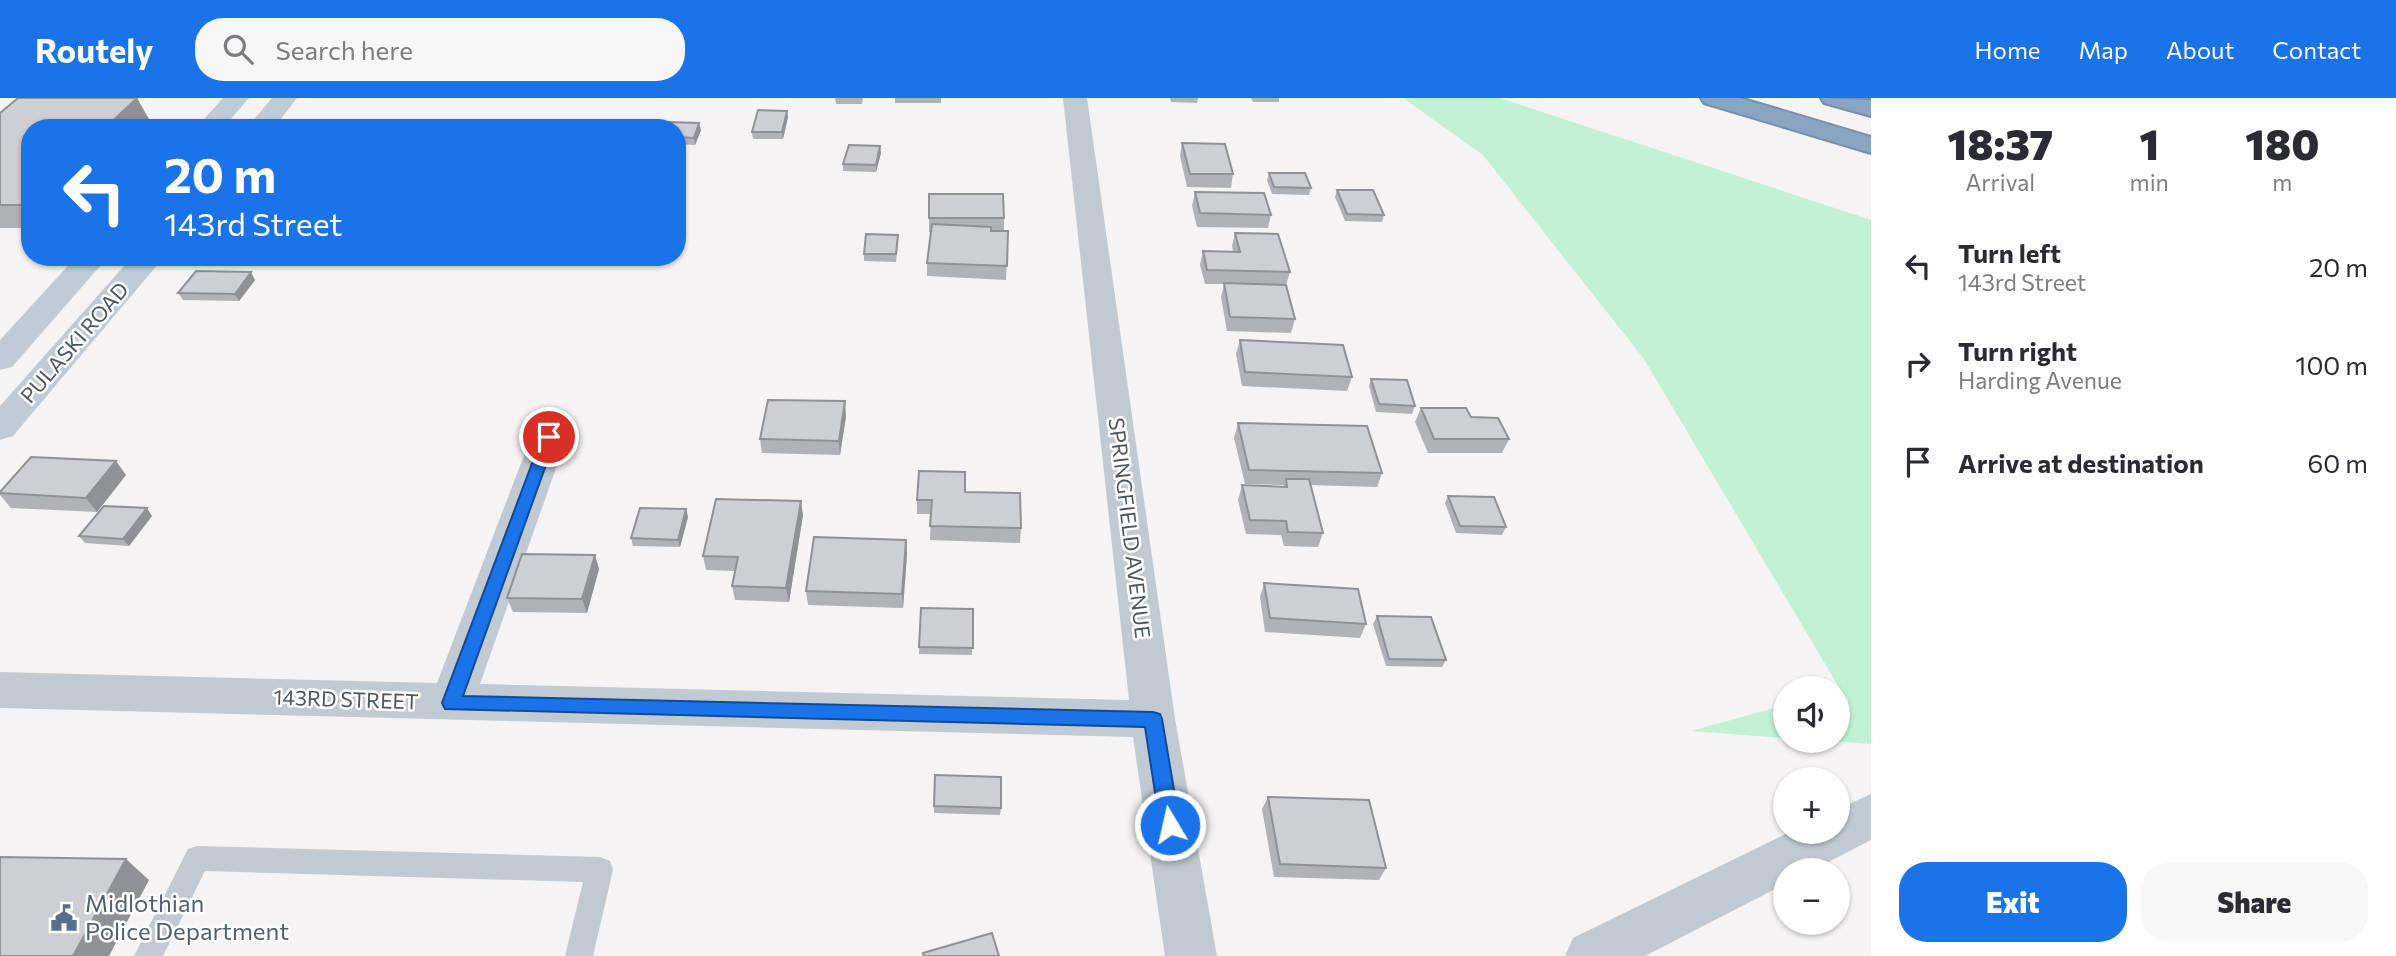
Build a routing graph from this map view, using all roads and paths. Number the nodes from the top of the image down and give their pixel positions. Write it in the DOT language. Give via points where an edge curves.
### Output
graph roads {
  1 [pos="237,98"];
  2 [pos="285,98"];
  3 [pos="1075,98"];
  4 [pos="1713,98"];
  5 [pos="1833,98"];
  6 [pos="1871,108"];
  7 [pos="217,119"];
  8 [pos="268,119"];
  9 [pos="1871,145"];
  10 [pos="85,266"];
  11 [pos="141,266"];
  12 [pos="0,360"];
  13 [pos="0,428"];
  14 [pos="549,437"];
  15 [pos="0,690"];
  16 [pos="451,703"];
  17 [pos="1153,719"];
  18 [pos="1871,816"];
  19 [pos="148,956"];
  20 [pos="579,956"];
  21 [pos="1192,956"];
  22 [pos="1591,956"];
  1 -- 7 [label="main road"];
  2 -- 8 [label="main road"];
  3 -- 17 [label="street, SPRINGFIELD AVENUE"];
  4 -- 9 [label="highway"];
  5 -- 6 [label="highway"];
  10 -- 12 [label="main road, PULASKI ROAD"];
  11 -- 13 [label="main road, PULASKI ROAD"];
  14 -- 16 [label="street"];
  15 -- 16 [label="street, 143RD STREET"];
  16 -- 17 [label="street, 143RD STREET"];
  17 -- 21 [label="street, SPRINGFIELD AVENUE"];
  18 -- 22 [label="street"];
  19 -- 20 [label="lane" via="197,858 600,870"];
}
